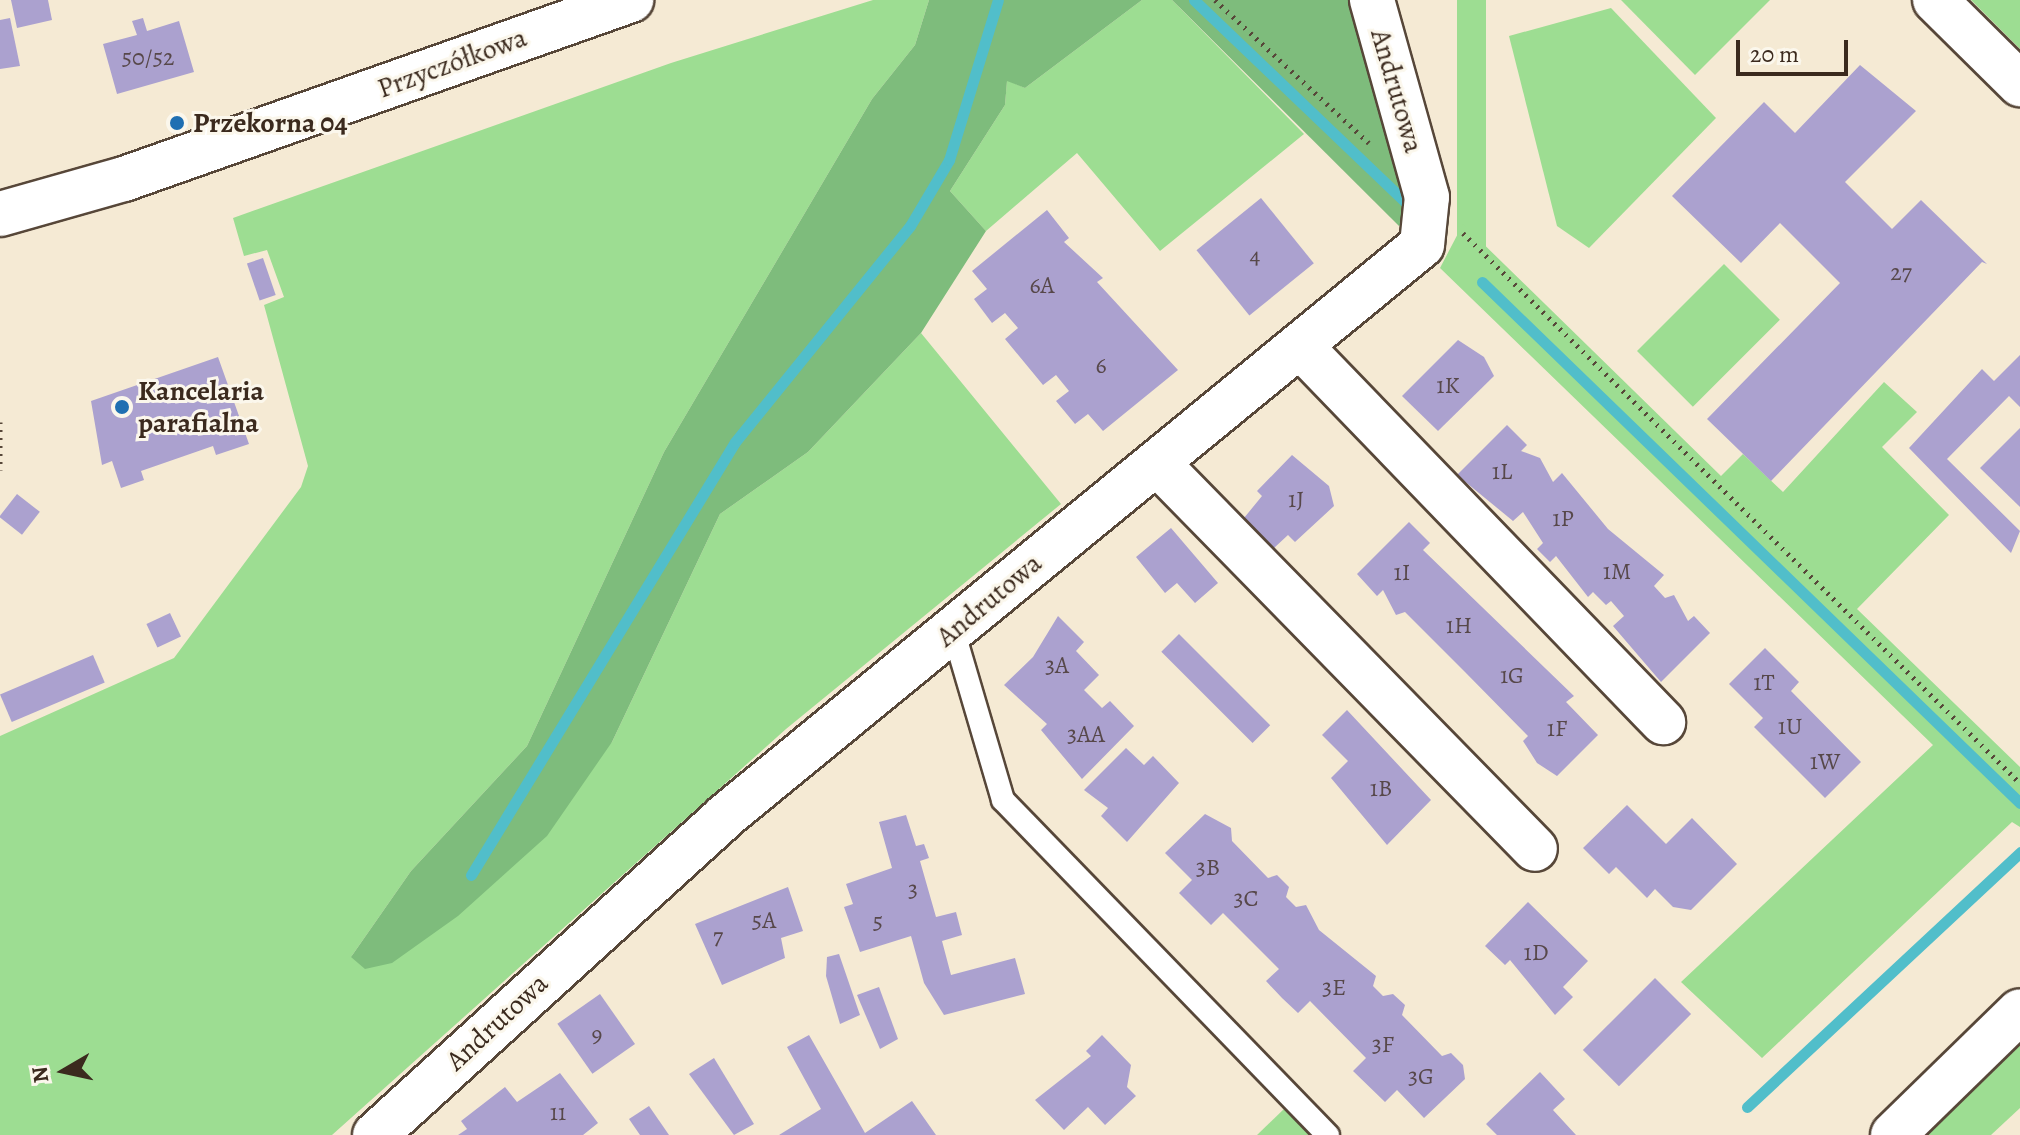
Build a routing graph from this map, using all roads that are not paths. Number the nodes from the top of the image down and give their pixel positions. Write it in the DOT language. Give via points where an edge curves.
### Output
graph roads {
  1 [pos="631,0"];
  2 [pos="1372,0"];
  3 [pos="1935,0"];
  4 [pos="2020,84"];
  5 [pos="0,214"];
  6 [pos="1300,346"];
  7 [pos="1157,463"];
  8 [pos="953,630"];
  9 [pos="1663,722"];
  10 [pos="1535,849"];
  11 [pos="2020,1011"];
  12 [pos="375,1135"];
  13 [pos="1328,1135"];
  14 [pos="1893,1135"];
  1 -- 5 [label="street, Przyczółkowa" via="124,179"];
  2 -- 6 [label="street, Andrutowa" via="1427,197 1422,245"];
  3 -- 4 [label="street"];
  6 -- 7 [label="street, Andrutowa"];
  6 -- 9 [label="street"];
  7 -- 8 [label="street, Andrutowa"];
  7 -- 10 [label="street"];
  8 -- 12 [label="street, Andrutowa" via="724,817"];
  8 -- 13 [label="lane" via="1003,800"];
  11 -- 14 [label="street"];
}
